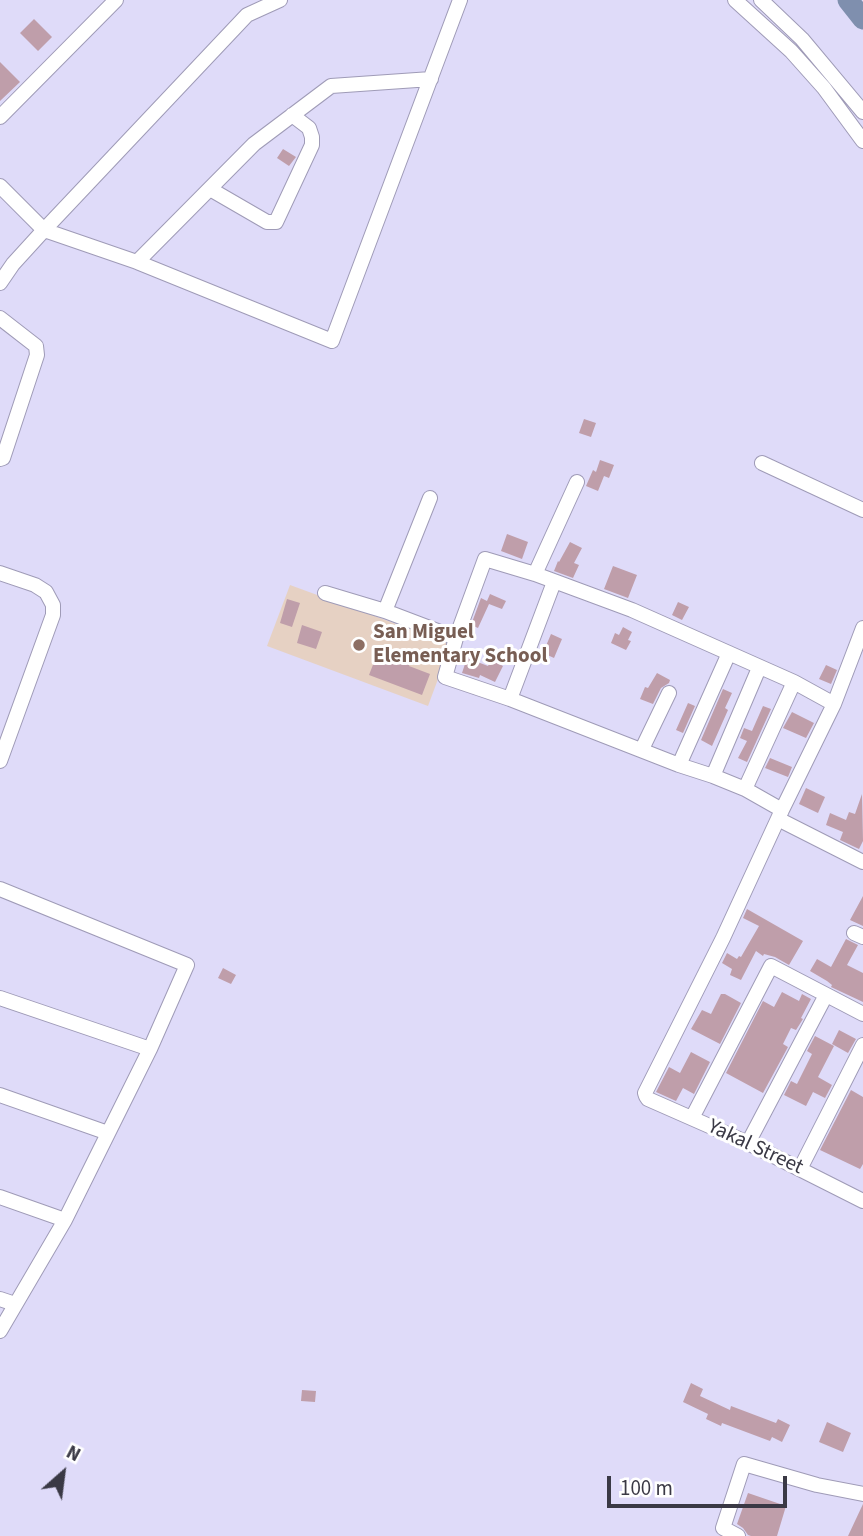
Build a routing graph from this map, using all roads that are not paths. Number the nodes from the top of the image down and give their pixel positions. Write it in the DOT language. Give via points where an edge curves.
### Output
graph roads {
  1 [pos="116,0"];
  2 [pos="280,0"];
  3 [pos="460,0"];
  4 [pos="735,0"];
  5 [pos="761,0"];
  6 [pos="431,79"];
  7 [pos="863,112"];
  8 [pos="292,115"];
  9 [pos="0,117"];
  10 [pos="857,121"];
  11 [pos="863,141"];
  12 [pos="0,186"];
  13 [pos="210,189"];
  14 [pos="44,230"];
  15 [pos="138,262"];
  16 [pos="0,283"];
  17 [pos="0,318"];
  18 [pos="0,459"];
  19 [pos="762,463"];
  20 [pos="577,482"];
  21 [pos="430,498"];
  22 [pos="863,509"];
  23 [pos="0,573"];
  24 [pos="535,574"];
  25 [pos="554,582"];
  26 [pos="325,593"];
  27 [pos="385,611"];
  28 [pos="863,628"];
  29 [pos="456,638"];
  30 [pos="729,653"];
  31 [pos="759,668"];
  32 [pos="794,682"];
  33 [pos="669,693"];
  34 [pos="510,699"];
  35 [pos="834,705"];
  36 [pos="642,749"];
  37 [pos="0,761"];
  38 [pos="679,765"];
  39 [pos="713,776"];
  40 [pos="745,789"];
  41 [pos="780,815"];
  42 [pos="863,862"];
  43 [pos="0,889"];
  44 [pos="826,995"];
  45 [pos="0,998"];
  46 [pos="863,1014"];
  47 [pos="863,1045"];
  48 [pos="150,1049"];
  49 [pos="0,1095"];
  50 [pos="692,1118"];
  51 [pos="108,1133"];
  52 [pos="748,1143"];
  53 [pos="800,1169"];
  54 [pos="863,1184"];
  55 [pos="0,1197"];
  56 [pos="859,1200"];
  57 [pos="65,1220"];
  58 [pos="0,1299"];
  59 [pos="15,1304"];
  60 [pos="0,1331"];
  61 [pos="863,1494"];
  62 [pos="738,1536"];
  1 -- 9 [label="street"];
  2 -- 14 [label="street" via="247,15"];
  3 -- 6 [label="street"];
  4 -- 10 [label="street"];
  5 -- 7 [label="street" via="802,39"];
  6 -- 8 [label="street" via="331,86"];
  6 -- 15 [label="street" via="332,341"];
  8 -- 13 [label="street" via="254,144"];
  8 -- 13 [label="street" via="309,128 312,145 276,222 267,222"];
  10 -- 11 [label="street"];
  12 -- 14 [label="street"];
  13 -- 15 [label="street"];
  14 -- 15 [label="street"];
  14 -- 16 [label="street"];
  17 -- 18 [label="street" via="36,346 37,355"];
  19 -- 22 [label="street"];
  20 -- 24 [label="street"];
  21 -- 27 [label="street"];
  23 -- 37 [label="street" via="36,585 53,605"];
  24 -- 25 [label="street"];
  24 -- 29 [label="street" via="485,559"];
  25 -- 30 [label="street"];
  25 -- 34 [label="street"];
  26 -- 27 [label="street"];
  27 -- 29 [label="street"];
  28 -- 35 [label="street"];
  29 -- 34 [label="street" via="445,677"];
  30 -- 31 [label="street"];
  30 -- 38 [label="street"];
  31 -- 32 [label="street"];
  31 -- 39 [label="street"];
  32 -- 35 [label="street"];
  32 -- 40 [label="street"];
  33 -- 36 [label="street"];
  34 -- 36 [label="street"];
  35 -- 41 [label="street"];
  36 -- 38 [label="street"];
  38 -- 39 [label="street"];
  39 -- 40 [label="street"];
  40 -- 41 [label="street"];
  41 -- 42 [label="street"];
  41 -- 50 [label="street, Yakal Street" via="645,1093"];
  43 -- 48 [label="street" via="187,965"];
  44 -- 46 [label="street"];
  44 -- 50 [label="street" via="770,967"];
  44 -- 52 [label="street"];
  45 -- 48 [label="street"];
  47 -- 53 [label="street"];
  48 -- 51 [label="street"];
  49 -- 51 [label="street"];
  50 -- 52 [label="street, Yakal Street"];
  51 -- 57 [label="street"];
  52 -- 53 [label="street, Yakal Street"];
  53 -- 56 [label="street, Yakal Street"];
  54 -- 56 [label="street"];
  55 -- 57 [label="street"];
  57 -- 59 [label="street"];
  58 -- 59 [label="street"];
  59 -- 60 [label="street"];
  61 -- 62 [label="street" via="744,1464 723,1528"];
}
